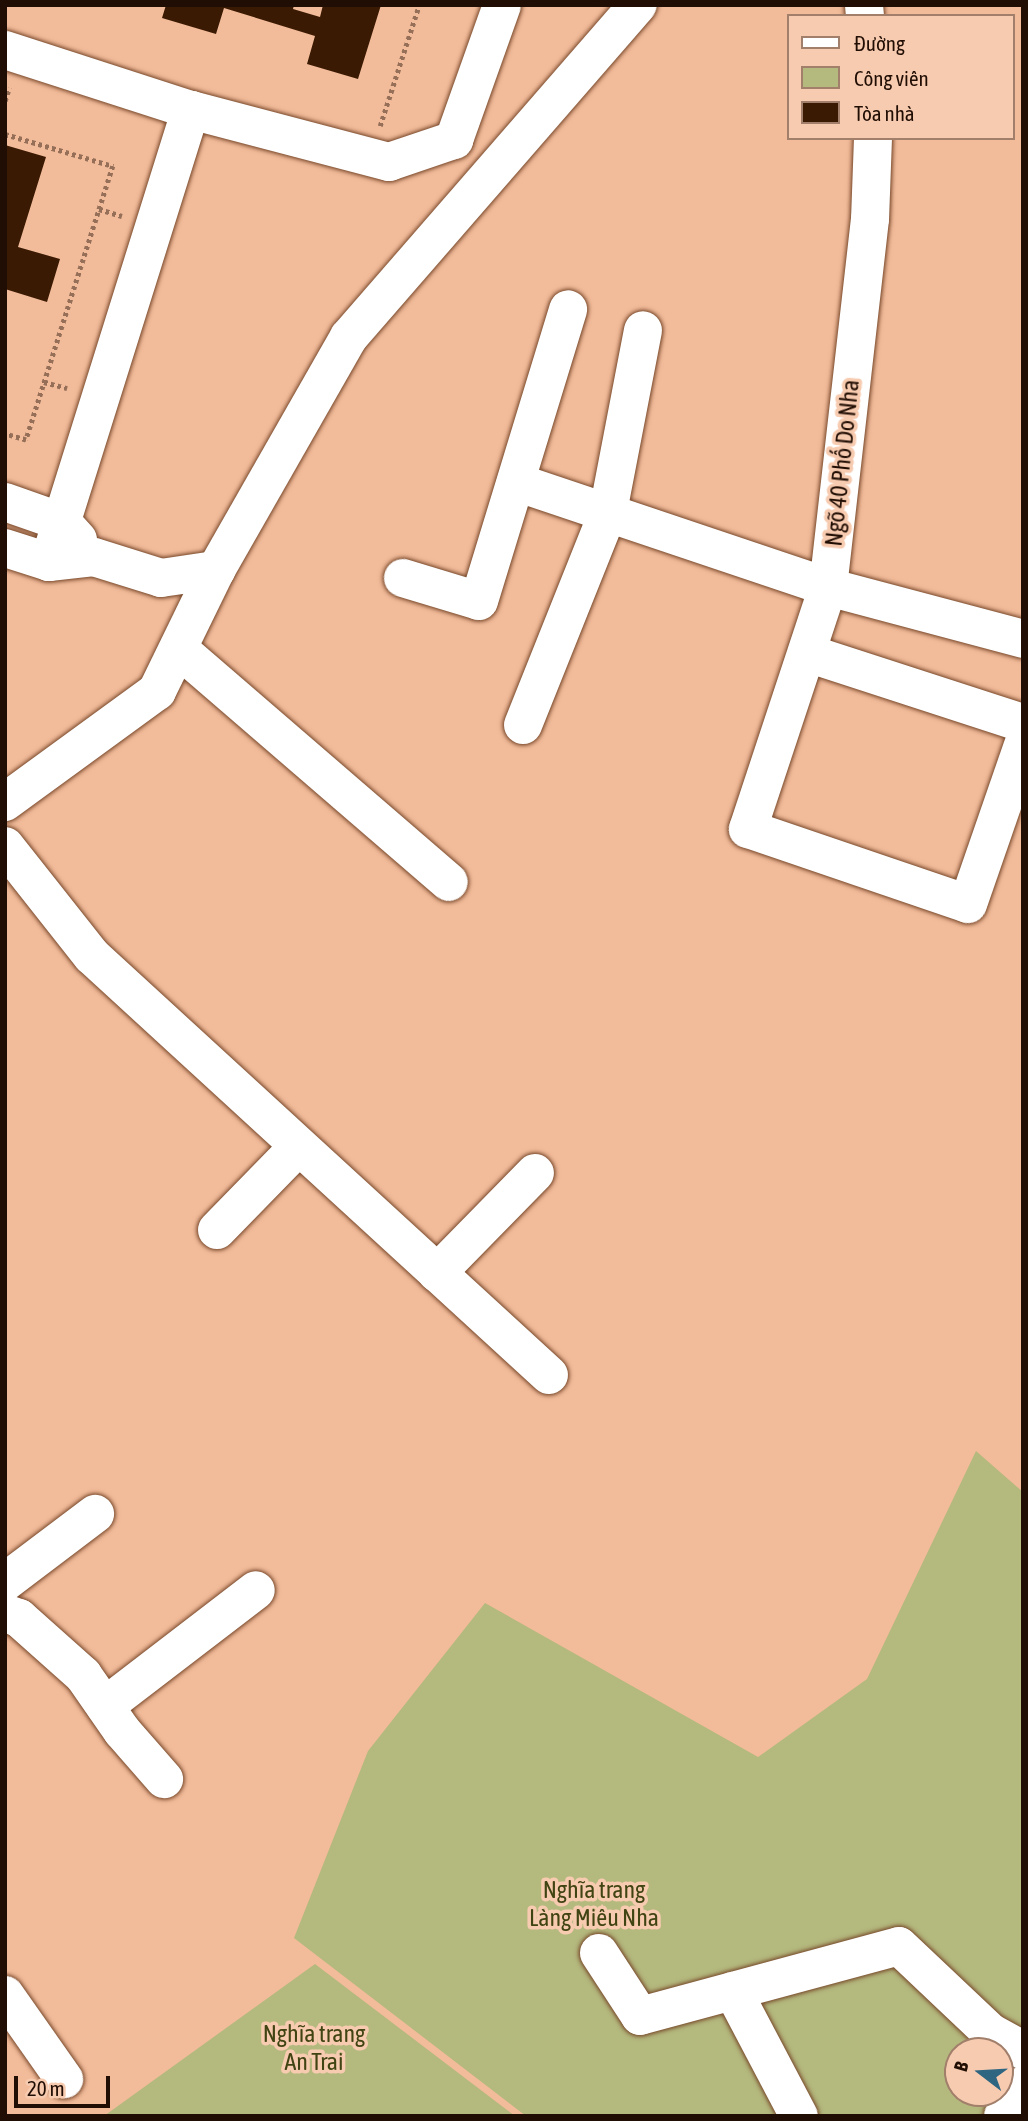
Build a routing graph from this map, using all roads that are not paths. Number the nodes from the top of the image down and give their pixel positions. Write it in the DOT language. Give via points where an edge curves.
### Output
graph roads {
  1 [pos="502,5"];
  2 [pos="638,5"];
  3 [pos="5,50"];
  4 [pos="191,110"];
  5 [pos="873,140"];
  6 [pos="568,309"];
  7 [pos="643,330"];
  8 [pos="516,482"];
  9 [pos="5,502"];
  10 [pos="608,512"];
  11 [pos="62,522"];
  12 [pos="5,548"];
  13 [pos="94,557"];
  14 [pos="49,562"];
  15 [pos="216,570"];
  16 [pos="403,578"];
  17 [pos="828,587"];
  18 [pos="1023,639"];
  19 [pos="180,650"];
  20 [pos="807,653"];
  21 [pos="1023,723"];
  22 [pos="523,725"];
  23 [pos="1023,744"];
  24 [pos="5,802"];
  25 [pos="5,846"];
  26 [pos="449,883"];
  27 [pos="299,1146"];
  28 [pos="536,1173"];
  29 [pos="217,1230"];
  30 [pos="438,1273"];
  31 [pos="549,1375"];
  32 [pos="95,1514"];
  33 [pos="5,1582"];
  34 [pos="256,1590"];
  35 [pos="5,1613"];
  36 [pos="105,1706"];
  37 [pos="164,1779"];
  38 [pos="599,1953"];
  39 [pos="733,1991"];
  40 [pos="5,1995"];
  41 [pos="1023,2050"];
  42 [pos="64,2079"];
  43 [pos="1023,2085"];
  44 [pos="799,2116"];
  45 [pos="1003,2116"];
  1 -- 4 [label="street" via="454,139 388,162"];
  2 -- 15 [label="street" via="349,337"];
  3 -- 4 [label="street"];
  4 -- 11 [label="street"];
  5 -- 17 [label="street, Ngõ 40 Phố Do Nha" via="870,219"];
  6 -- 8 [label="street"];
  7 -- 10 [label="street"];
  8 -- 10 [label="street"];
  8 -- 16 [label="street" via="479,601"];
  9 -- 11 [label="street"];
  10 -- 17 [label="street"];
  10 -- 22 [label="street"];
  11 -- 13 [label="street"];
  11 -- 14 [label="street"];
  12 -- 14 [label="street"];
  13 -- 14 [label="street"];
  13 -- 15 [label="street" via="160,578"];
  15 -- 19 [label="street"];
  17 -- 18 [label="street"];
  17 -- 20 [label="street, Ngõ 40 Phố Do Nha"];
  19 -- 24 [label="street" via="157,691"];
  19 -- 26 [label="street"];
  20 -- 21 [label="street"];
  20 -- 23 [label="street, Ngõ 40 Phố Do Nha" via="748,829 968,904"];
  25 -- 27 [label="street" via="92,956"];
  27 -- 29 [label="street"];
  27 -- 30 [label="street"];
  28 -- 30 [label="street"];
  30 -- 31 [label="street"];
  32 -- 33 [label="street"];
  34 -- 36 [label="street"];
  35 -- 36 [label="street" via="19,1618 83,1675"];
  36 -- 37 [label="street"];
  38 -- 39 [label="street" via="640,2016"];
  39 -- 41 [label="street" via="899,1946 990,2032"];
  39 -- 44 [label="street"];
  40 -- 42 [label="street"];
  43 -- 45 [label="street"];
}
